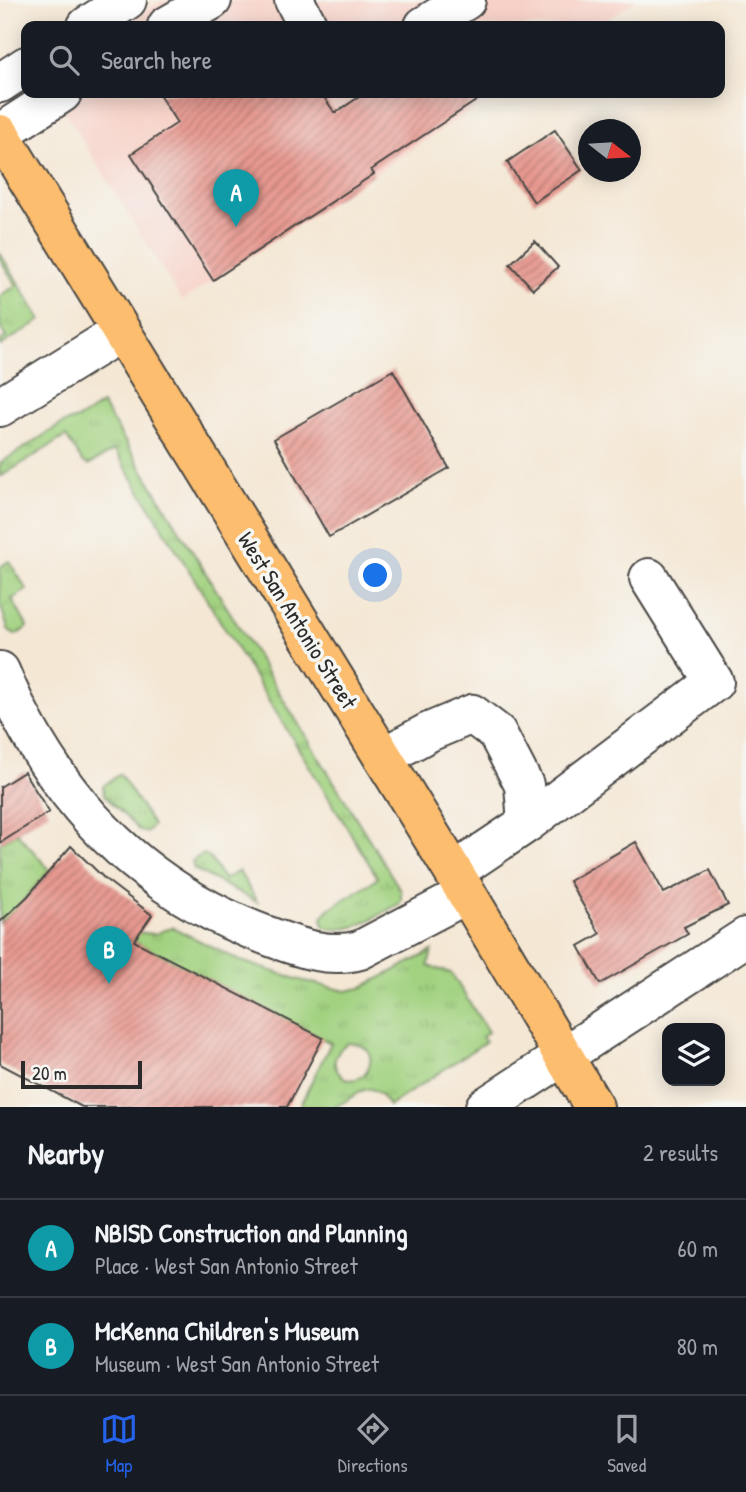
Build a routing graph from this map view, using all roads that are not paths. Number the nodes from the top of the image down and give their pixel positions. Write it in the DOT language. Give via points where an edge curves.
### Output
graph roads {
  1 [pos="127,0"];
  2 [pos="212,0"];
  3 [pos="294,0"];
  4 [pos="466,0"];
  5 [pos="95,21"];
  6 [pos="176,21"];
  7 [pos="305,21"];
  8 [pos="432,21"];
  9 [pos="21,69"];
  10 [pos="0,83"];
  11 [pos="54,98"];
  12 [pos="0,134"];
  13 [pos="121,332"];
  14 [pos="0,407"];
  15 [pos="649,578"];
  16 [pos="0,671"];
  17 [pos="383,757"];
  18 [pos="527,823"];
  19 [pos="460,883"];
  20 [pos="746,937"];
  21 [pos="563,1056"];
  22 [pos="485,1107"];
  23 [pos="594,1107"];
  1 -- 5 [label="street"];
  2 -- 6 [label="street"];
  3 -- 7 [label="street"];
  4 -- 8 [label="street"];
  9 -- 10 [label="street"];
  11 -- 12 [label="street"];
  12 -- 13 [label="main road, West San Antonio Street"];
  13 -- 14 [label="street"];
  13 -- 17 [label="main road, West San Antonio Street"];
  15 -- 18 [label="street" via="714,682"];
  16 -- 19 [label="street" via="34,740 89,818 170,888 251,930 329,954 347,954 360,950"];
  17 -- 18 [label="street" via="472,714 498,733 524,785"];
  17 -- 19 [label="main road, West San Antonio Street"];
  18 -- 19 [label="street"];
  19 -- 21 [label="main road, West San Antonio Street"];
  20 -- 21 [label="street"];
  21 -- 22 [label="street"];
  21 -- 23 [label="main road, West San Antonio Street"];
}
